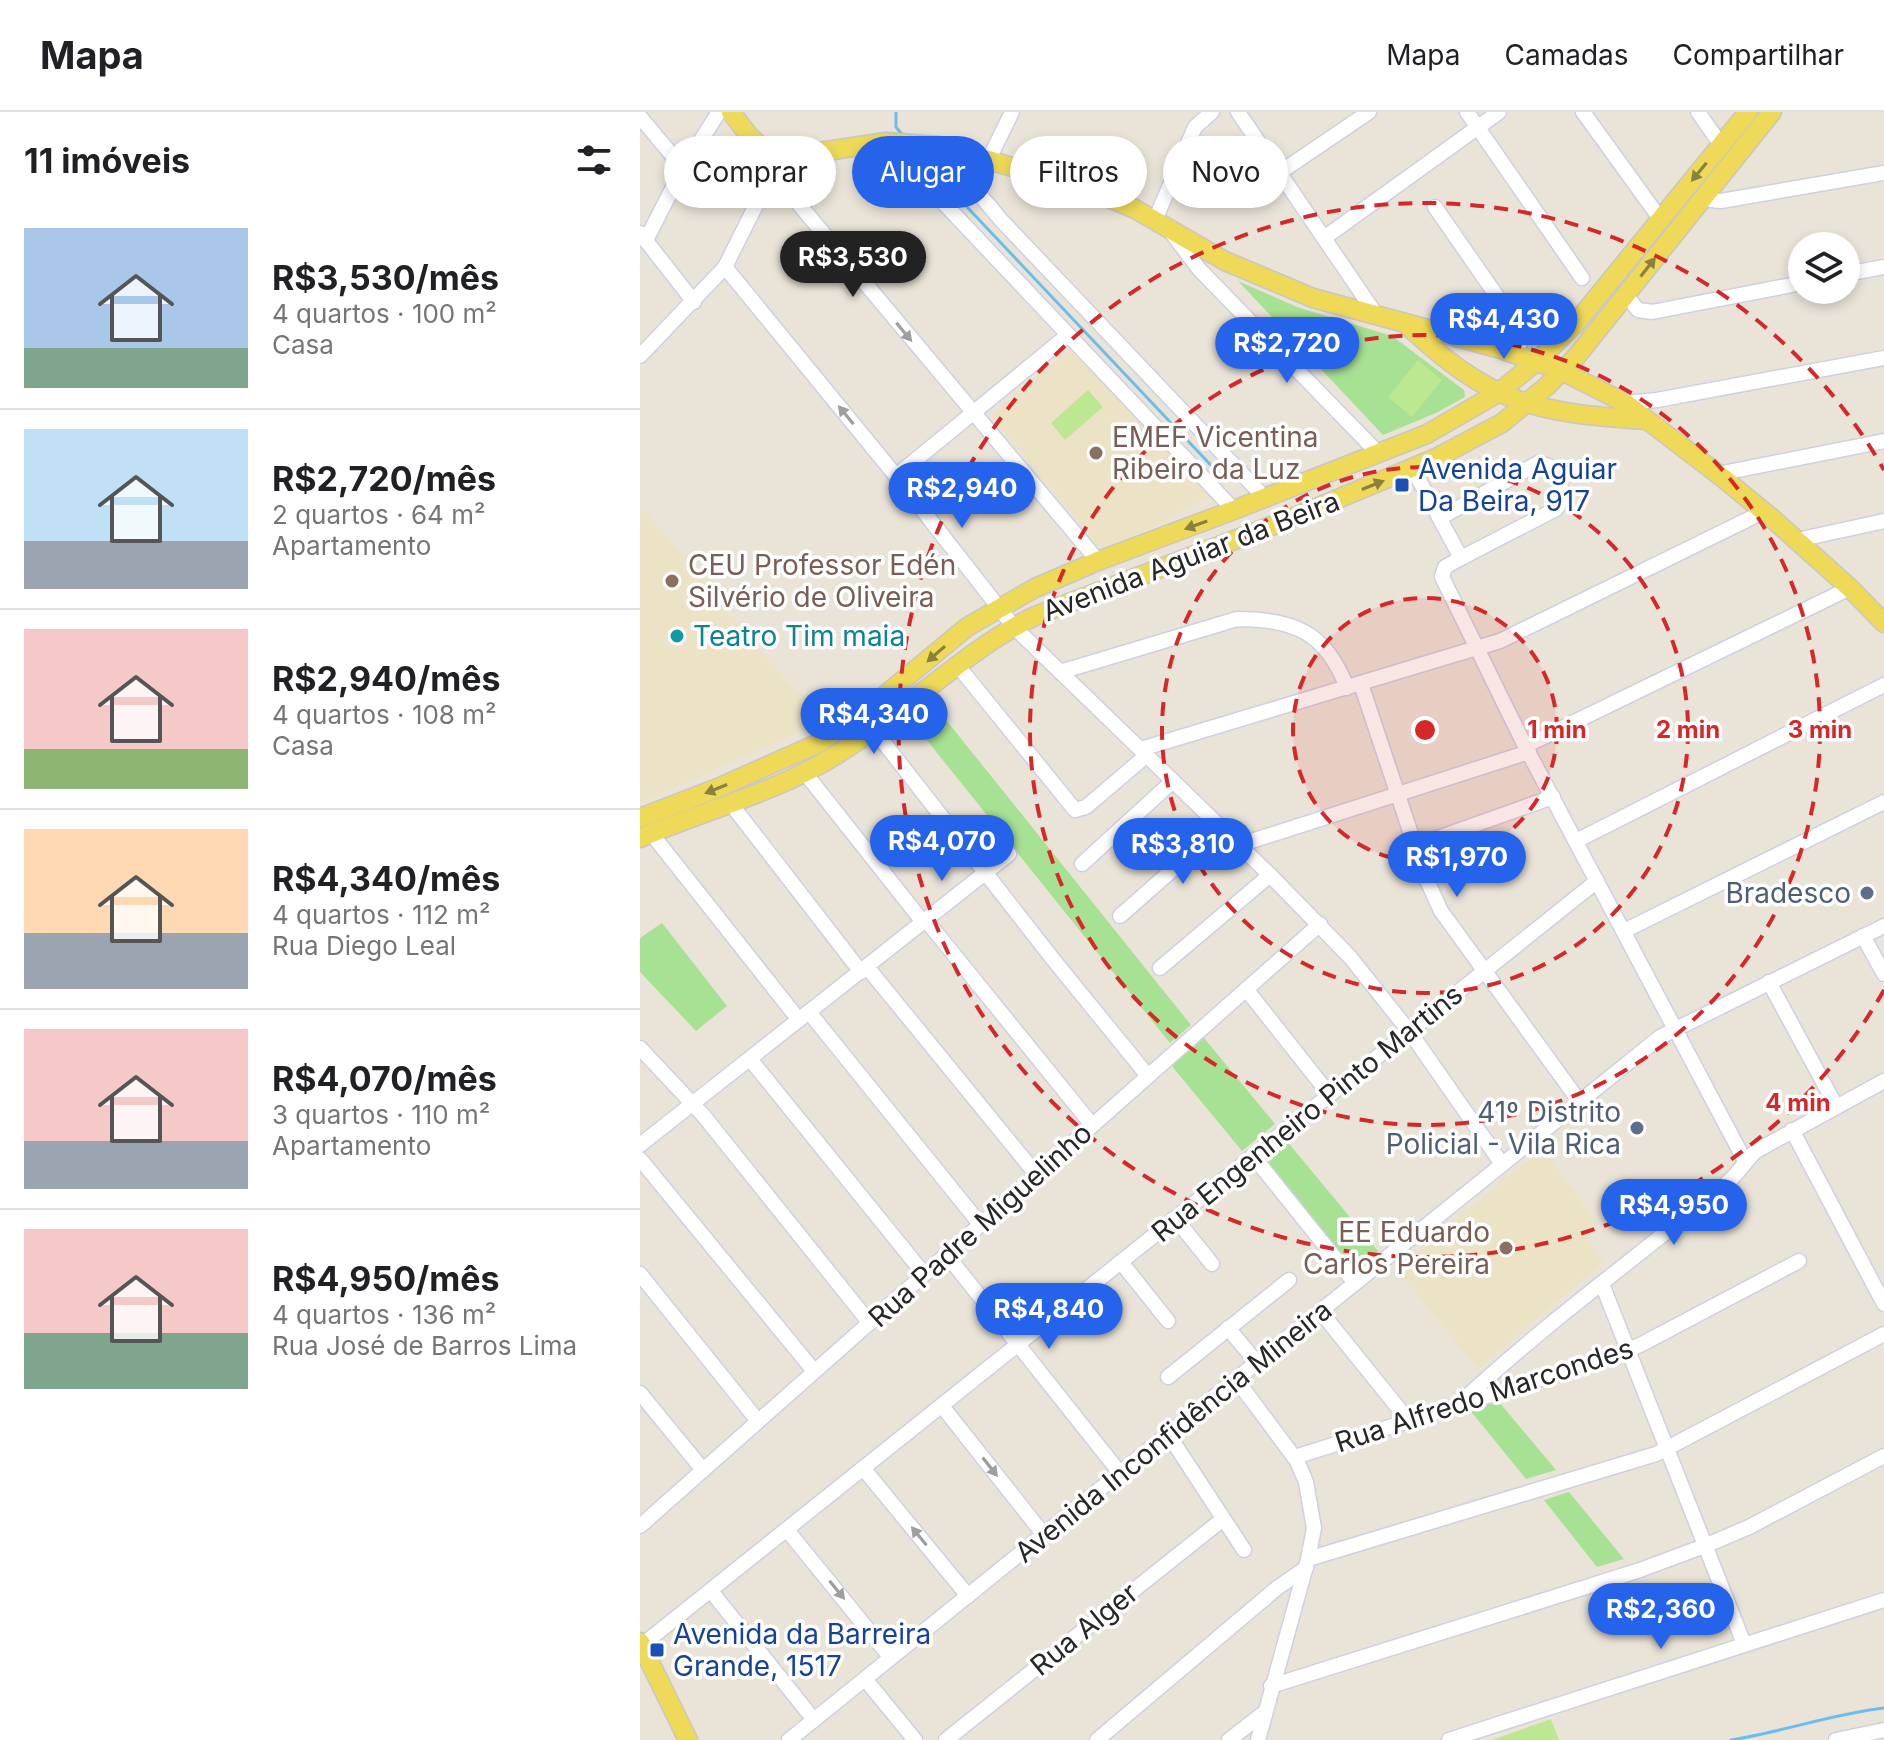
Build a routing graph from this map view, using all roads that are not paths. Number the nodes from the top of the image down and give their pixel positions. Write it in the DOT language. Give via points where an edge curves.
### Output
graph roads {
  1 [pos="719,112"];
  2 [pos="731,112"];
  3 [pos="1012,112"];
  4 [pos="1212,112"];
  5 [pos="1238,112"];
  6 [pos="1369,112"];
  7 [pos="1467,112"];
  8 [pos="1499,112"];
  9 [pos="1583,112"];
  10 [pos="1698,112"];
  11 [pos="1748,112"];
  12 [pos="1772,112"];
  13 [pos="640,117"];
  14 [pos="1477,128"];
  15 [pos="704,136"];
  16 [pos="749,136"];
  17 [pos="1254,136"];
  18 [pos="664,145"];
  19 [pos="1721,145"];
  20 [pos="994,149"];
  21 [pos="994,163"];
  22 [pos="1288,167"];
  23 [pos="1884,173"];
  24 [pos="1288,186"];
  25 [pos="1702,199"];
  26 [pos="664,200"];
  27 [pos="1435,207"];
  28 [pos="754,208"];
  29 [pos="802,208"];
  30 [pos="954,208"];
  31 [pos="990,208"];
  32 [pos="1661,220"];
  33 [pos="1162,224"];
  34 [pos="643,236"];
  35 [pos="1324,238"];
  36 [pos="1233,265"];
  37 [pos="725,267"];
  38 [pos="1884,267"];
  39 [pos="1860,271"];
  40 [pos="1582,278"];
  41 [pos="1788,286"];
  42 [pos="1220,291"];
  43 [pos="1626,295"];
  44 [pos="694,302"];
  45 [pos="1377,316"];
  46 [pos="1404,322"];
  47 [pos="1068,335"];
  48 [pos="1509,352"];
  49 [pos="640,356"];
  50 [pos="1884,358"];
  51 [pos="1537,361"];
  52 [pos="1562,371"];
  53 [pos="1469,376"];
  54 [pos="1581,379"];
  55 [pos="1498,393"];
  56 [pos="1625,403"];
  57 [pos="1524,404"];
  58 [pos="973,414"];
  59 [pos="1568,414"];
  60 [pos="1647,420"];
  61 [pos="1884,441"];
  62 [pos="1379,454"];
  63 [pos="1413,469"];
  64 [pos="1718,474"];
  65 [pos="896,476"];
  66 [pos="1265,498"];
  67 [pos="1234,510"];
  68 [pos="1765,511"];
  69 [pos="1440,518"];
  70 [pos="1884,521"];
  71 [pos="1797,540"];
  72 [pos="1461,558"];
  73 [pos="1098,561"];
  74 [pos="1850,588"];
  75 [pos="1079,598"];
  76 [pos="998,607"];
  77 [pos="1884,623"];
  78 [pos="1014,627"];
  79 [pos="1477,650"];
  80 [pos="958,666"];
  81 [pos="1060,672"];
  82 [pos="1884,685"];
  83 [pos="1354,686"];
  84 [pos="874,730"];
  85 [pos="1527,749"];
  86 [pos="1144,752"];
  87 [pos="768,765"];
  88 [pos="805,773"];
  89 [pos="1173,781"];
  90 [pos="754,795"];
  91 [pos="1398,795"];
  92 [pos="1553,797"];
  93 [pos="1884,802"];
  94 [pos="731,804"];
  95 [pos="1221,827"];
  96 [pos="644,830"];
  97 [pos="1576,841"];
  98 [pos="1239,845"];
  99 [pos="1415,846"];
  100 [pos="1009,854"];
  101 [pos="1082,864"];
  102 [pos="985,873"];
  103 [pos="1270,875"];
  104 [pos="1597,881"];
  105 [pos="1120,916"];
  106 [pos="925,921"];
  107 [pos="1320,924"];
  108 [pos="1884,926"];
  109 [pos="1624,931"];
  110 [pos="1863,936"];
  111 [pos="1160,968"];
  112 [pos="864,969"];
  113 [pos="1484,970"];
  114 [pos="1884,974"];
  115 [pos="1769,982"];
  116 [pos="1246,989"];
  117 [pos="804,1016"];
  118 [pos="1408,1030"];
  119 [pos="1674,1030"];
  120 [pos="640,1048"];
  121 [pos="750,1059"];
  122 [pos="1148,1076"];
  123 [pos="1882,1087"];
  124 [pos="1329,1094"];
  125 [pos="1579,1101"];
  126 [pos="693,1104"];
  127 [pos="1836,1106"];
  128 [pos="1092,1125"];
  129 [pos="1792,1130"];
  130 [pos="640,1145"];
  131 [pos="1253,1156"];
  132 [pos="640,1159"];
  133 [pos="1745,1161"];
  134 [pos="1502,1164"];
  135 [pos="1036,1174"];
  136 [pos="1175,1218"];
  137 [pos="980,1224"];
  138 [pos="946,1254"];
  139 [pos="1799,1261"];
  140 [pos="1121,1262"];
  141 [pos="1212,1264"];
  142 [pos="640,1274"];
  143 [pos="924,1274"];
  144 [pos="1289,1280"];
  145 [pos="1355,1283"];
  146 [pos="1602,1284"];
  147 [pos="1884,1304"];
  148 [pos="1320,1311"];
  149 [pos="1168,1321"];
  150 [pos="869,1322"];
  151 [pos="1228,1328"];
  152 [pos="1884,1334"];
  153 [pos="1019,1344"];
  154 [pos="1629,1350"];
  155 [pos="1257,1363"];
  156 [pos="814,1371"];
  157 [pos="1168,1377"];
  158 [pos="1236,1379"];
  159 [pos="640,1393"];
  160 [pos="942,1406"];
  161 [pos="1457,1406"];
  162 [pos="1408,1420"];
  163 [pos="758,1421"];
  164 [pos="1168,1434"];
  165 [pos="1669,1448"];
  166 [pos="1884,1456"];
  167 [pos="1295,1457"];
  168 [pos="863,1468"];
  169 [pos="703,1470"];
  170 [pos="1120,1473"];
  171 [pos="643,1518"];
  172 [pos="1223,1519"];
  173 [pos="787,1530"];
  174 [pos="1044,1535"];
  175 [pos="1707,1545"];
  176 [pos="1244,1550"];
  177 [pos="1307,1564"];
  178 [pos="711,1591"];
  179 [pos="968,1596"];
  180 [pos="1884,1600"];
  181 [pos="641,1644"];
  182 [pos="1744,1644"];
  183 [pos="891,1658"];
  184 [pos="865,1679"];
  185 [pos="1271,1686"];
  186 [pos="1265,1712"];
  187 [pos="814,1720"];
  188 [pos="1884,1730"];
  189 [pos="688,1740"];
  190 [pos="789,1740"];
  191 [pos="915,1740"];
  192 [pos="946,1740"];
  193 [pos="1097,1740"];
  194 [pos="1229,1740"];
  195 [pos="1258,1740"];
  196 [pos="1449,1740"];
  197 [pos="1836,1740"];
  1 -- 15 [label="street"];
  2 -- 16 [label="main road"];
  3 -- 20 [label="street"];
  4 -- 33 [label="street" via="1195,127"];
  5 -- 17 [label="street"];
  6 -- 22 [label="street"];
  7 -- 14 [label="street"];
  8 -- 14 [label="street"];
  9 -- 32 [label="street"];
  10 -- 19 [label="street"];
  11 -- 19 [label="main road, Avenida Aguiar da Beira"];
  12 -- 25 [label="main road, Avenida Aguiar da Beira"];
  13 -- 18 [label="street"];
  14 -- 35 [label="street"];
  14 -- 40 [label="street"];
  19 -- 32 [label="main road, Avenida Aguiar da Beira, one-way"];
  21 -- 33 [label="main road" via="1082,187"];
  23 -- 25 [label="street" via="1721,201"];
  24 -- 35 [label="street"];
  43 -- 25 [label="main road, Avenida Aguiar da Beira, one-way"];
  26 -- 34 [label="street"];
  27 -- 48 [label="street" via="1512,318 1521,340"];
  28 -- 37 [label="street"];
  29 -- 58 [label="street, one-way"];
  30 -- 47 [label="street"];
  31 -- 66 [label="street"];
  32 -- 51 [label="main road, Avenida Aguiar da Beira"];
  33 -- 36 [label="main road"];
  33 -- 42 [label="street"];
  34 -- 44 [label="street"];
  35 -- 45 [label="street"];
  36 -- 42 [label="street" via="1219,274"];
  36 -- 45 [label="main road" via="1316,299"];
  37 -- 44 [label="street"];
  65 -- 37 [label="street, one-way"];
  38 -- 39 [label="street"];
  41 -- 43 [label="street" via="1652,312 1638,310"];
  42 -- 62 [label="street"];
  43 -- 52 [label="main road, Avenida Aguiar da Beira"];
  44 -- 49 [label="street"];
  45 -- 46 [label="main road"];
  46 -- 48 [label="main road"];
  46 -- 53 [label="main road"];
  47 -- 58 [label="street"];
  47 -- 67 [label="street"];
  48 -- 51 [label="main road"];
  48 -- 53 [label="main road" via="1475,355"];
  50 -- 56 [label="street"];
  51 -- 52 [label="main road"];
  51 -- 55 [label="main road, Avenida Aguiar da Beira"];
  52 -- 54 [label="main road"];
  52 -- 57 [label="main road, Avenida Aguiar da Beira"];
  53 -- 55 [label="main road"];
  54 -- 56 [label="main road"];
  54 -- 59 [label="main road" via="1592,400"];
  55 -- 57 [label="main road"];
  55 -- 62 [label="main road, Avenida Aguiar da Beira" via="1427,434"];
  56 -- 60 [label="main road"];
  57 -- 59 [label="main road"];
  57 -- 63 [label="main road, Avenida Aguiar da Beira" via="1502,423"];
  58 -- 65 [label="street"];
  58 -- 73 [label="street"];
  59 -- 60 [label="main road"];
  60 -- 64 [label="main road"];
  61 -- 64 [label="street"];
  62 -- 66 [label="main road, Avenida Aguiar da Beira"];
  63 -- 69 [label="street"];
  75 -- 63 [label="main road, Avenida Aguiar da Beira, one-way"];
  64 -- 68 [label="main road"];
  65 -- 76 [label="street"];
  66 -- 67 [label="main road, Avenida Aguiar da Beira"];
  67 -- 73 [label="main road, Avenida Aguiar da Beira, one-way"];
  68 -- 71 [label="main road"];
  68 -- 79 [label="street"];
  69 -- 72 [label="street"];
  69 -- 72 [label="street" via="1538,463 1549,466 1564,494 1556,509"];
  70 -- 71 [label="street"];
  71 -- 74 [label="main road"];
  72 -- 79 [label="street" via="1441,574"];
  73 -- 75 [label="main road" via="1099,580"];
  73 -- 76 [label="main road, Avenida Aguiar da Beira"];
  74 -- 77 [label="main road"];
  74 -- 85 [label="street"];
  75 -- 78 [label="main road, Avenida Aguiar da Beira"];
  76 -- 78 [label="street"];
  76 -- 87 [label="main road, Avenida Aguiar da Beira, one-way" via="848,724"];
  78 -- 80 [label="main road, Avenida Aguiar da Beira"];
  78 -- 81 [label="street"];
  79 -- 83 [label="street"];
  79 -- 85 [label="street"];
  80 -- 84 [label="main road, Avenida Aguiar da Beira"];
  80 -- 86 [label="street" via="1075,810 1086,807"];
  81 -- 83 [label="street" via="1237,619 1279,620 1314,636"];
  81 -- 86 [label="street"];
  82 -- 97 [label="street"];
  83 -- 86 [label="street"];
  83 -- 91 [label="street"];
  84 -- 88 [label="main road, Avenida Aguiar da Beira"];
  84 -- 102 [label="street"];
  85 -- 91 [label="street"];
  85 -- 92 [label="street"];
  86 -- 89 [label="street"];
  87 -- 90 [label="main road" via="752,785"];
  87 -- 96 [label="main road, Avenida Aguiar da Beira, one-way"];
  88 -- 90 [label="main road, Avenida Aguiar da Beira"];
  88 -- 106 [label="street"];
  89 -- 95 [label="street"];
  89 -- 101 [label="street"];
  90 -- 94 [label="main road, Avenida Aguiar da Beira"];
  91 -- 98 [label="street"];
  91 -- 99 [label="street"];
  92 -- 97 [label="street"];
  92 -- 99 [label="street"];
  93 -- 109 [label="street"];
  94 -- 96 [label="main road, Avenida Aguiar da Beira"];
  94 -- 112 [label="street"];
  95 -- 98 [label="street"];
  95 -- 105 [label="street"];
  96 -- 117 [label="street"];
  97 -- 104 [label="street"];
  98 -- 103 [label="street"];
  99 -- 113 [label="street" via="1441,911"];
  100 -- 102 [label="street"];
  102 -- 106 [label="street"];
  102 -- 122 [label="street"];
  103 -- 107 [label="street"];
  103 -- 111 [label="street"];
  104 -- 109 [label="street"];
  104 -- 113 [label="street, Rua Engenheiro Pinto Martins"];
  106 -- 112 [label="street"];
  106 -- 128 [label="street"];
  107 -- 116 [label="street, Rua Padre Miguelinho"];
  107 -- 118 [label="street"];
  108 -- 110 [label="street, Avenida Inconfidência Mineira"];
  109 -- 119 [label="street"];
  110 -- 114 [label="street"];
  110 -- 115 [label="street, Avenida Inconfidência Mineira"];
  112 -- 117 [label="street"];
  112 -- 135 [label="street"];
  113 -- 118 [label="street, Rua Engenheiro Pinto Martins"];
  113 -- 125 [label="street"];
  115 -- 119 [label="street, Avenida Inconfidência Mineira"];
  115 -- 127 [label="street"];
  116 -- 122 [label="street, Rua Padre Miguelinho"];
  116 -- 124 [label="street"];
  117 -- 121 [label="street"];
  117 -- 137 [label="street"];
  118 -- 124 [label="street, Rua Engenheiro Pinto Martins"];
  118 -- 134 [label="street"];
  119 -- 125 [label="street, Avenida Inconfidência Mineira"];
  119 -- 133 [label="street"];
  120 -- 126 [label="street"];
  121 -- 126 [label="street"];
  121 -- 143 [label="street"];
  122 -- 128 [label="street, Rua Padre Miguelinho"];
  123 -- 127 [label="street"];
  124 -- 131 [label="street, Rua Engenheiro Pinto Martins"];
  125 -- 134 [label="street, Avenida Inconfidência Mineira"];
  126 -- 130 [label="street"];
  126 -- 150 [label="street"];
  127 -- 129 [label="street"];
  128 -- 135 [label="street, Rua Padre Miguelinho"];
  129 -- 133 [label="street"];
  129 -- 147 [label="street"];
  131 -- 136 [label="street, Rua Engenheiro Pinto Martins"];
  131 -- 145 [label="street"];
  132 -- 156 [label="street"];
  133 -- 146 [label="street" via="1730,1180"];
  134 -- 145 [label="street, Avenida Inconfidência Mineira"];
  135 -- 137 [label="street, Rua Padre Miguelinho"];
  136 -- 140 [label="street, Rua Engenheiro Pinto Martins"];
  136 -- 141 [label="street"];
  137 -- 138 [label="street, Rua Padre Miguelinho"];
  138 -- 143 [label="street, Rua Padre Miguelinho"];
  138 -- 153 [label="street"];
  139 -- 154 [label="street, Rua Alfredo Marcondes"];
  140 -- 149 [label="street"];
  140 -- 153 [label="street, Rua Engenheiro Pinto Martins"];
  142 -- 163 [label="street"];
  143 -- 150 [label="street, Rua Padre Miguelinho"];
  144 -- 151 [label="street"];
  145 -- 148 [label="street, Avenida Inconfidência Mineira"];
  146 -- 154 [label="street"];
  146 -- 161 [label="street"];
  148 -- 155 [label="street, Avenida Inconfidência Mineira"];
  148 -- 162 [label="street"];
  150 -- 156 [label="street, Rua Padre Miguelinho"];
  151 -- 155 [label="street"];
  151 -- 157 [label="street"];
  152 -- 165 [label="street"];
  153 -- 160 [label="street, Rua Engenheiro Pinto Martins"];
  153 -- 170 [label="street"];
  154 -- 161 [label="street, Rua Alfredo Marcondes"];
  154 -- 165 [label="street"];
  155 -- 158 [label="street, Avenida Inconfidência Mineira"];
  156 -- 163 [label="street, Rua Padre Miguelinho"];
  158 -- 164 [label="street, Avenida Inconfidência Mineira"];
  158 -- 167 [label="street"];
  159 -- 169 [label="street"];
  160 -- 168 [label="street, Rua Engenheiro Pinto Martins"];
  160 -- 174 [label="street, one-way"];
  161 -- 162 [label="street, Rua Alfredo Marcondes"];
  162 -- 167 [label="street, Rua Alfredo Marcondes"];
  163 -- 169 [label="street, Rua Padre Miguelinho"];
  164 -- 170 [label="street, Avenida Inconfidência Mineira"];
  164 -- 172 [label="street"];
  165 -- 175 [label="street"];
  165 -- 177 [label="street"];
  166 -- 175 [label="street"];
  167 -- 177 [label="street" via="1306,1482 1314,1528"];
  168 -- 173 [label="street, Rua Engenheiro Pinto Martins"];
  179 -- 168 [label="street, one-way"];
  169 -- 171 [label="street, Rua Padre Miguelinho"];
  170 -- 174 [label="street, Avenida Inconfidência Mineira"];
  172 -- 176 [label="street"];
  172 -- 192 [label="street, Rua Alger"];
  173 -- 178 [label="street, Rua Engenheiro Pinto Martins"];
  173 -- 183 [label="street, one-way"];
  174 -- 179 [label="street, Avenida Inconfidência Mineira"];
  175 -- 182 [label="street"];
  175 -- 185 [label="street"];
  177 -- 185 [label="street"];
  177 -- 193 [label="street"];
  178 -- 181 [label="street, Rua Engenheiro Pinto Martins"];
  178 -- 187 [label="street"];
  179 -- 183 [label="street, Avenida Inconfidência Mineira"];
  180 -- 182 [label="street"];
  181 -- 189 [label="main road"];
  182 -- 196 [label="street"];
  183 -- 184 [label="street, Avenida Inconfidência Mineira"];
  184 -- 187 [label="street, Avenida Inconfidência Mineira"];
  184 -- 191 [label="street"];
  185 -- 186 [label="street"];
  186 -- 194 [label="street"];
  186 -- 195 [label="street"];
  187 -- 190 [label="street, Avenida Inconfidência Mineira"];
  188 -- 197 [label="street"];
}
